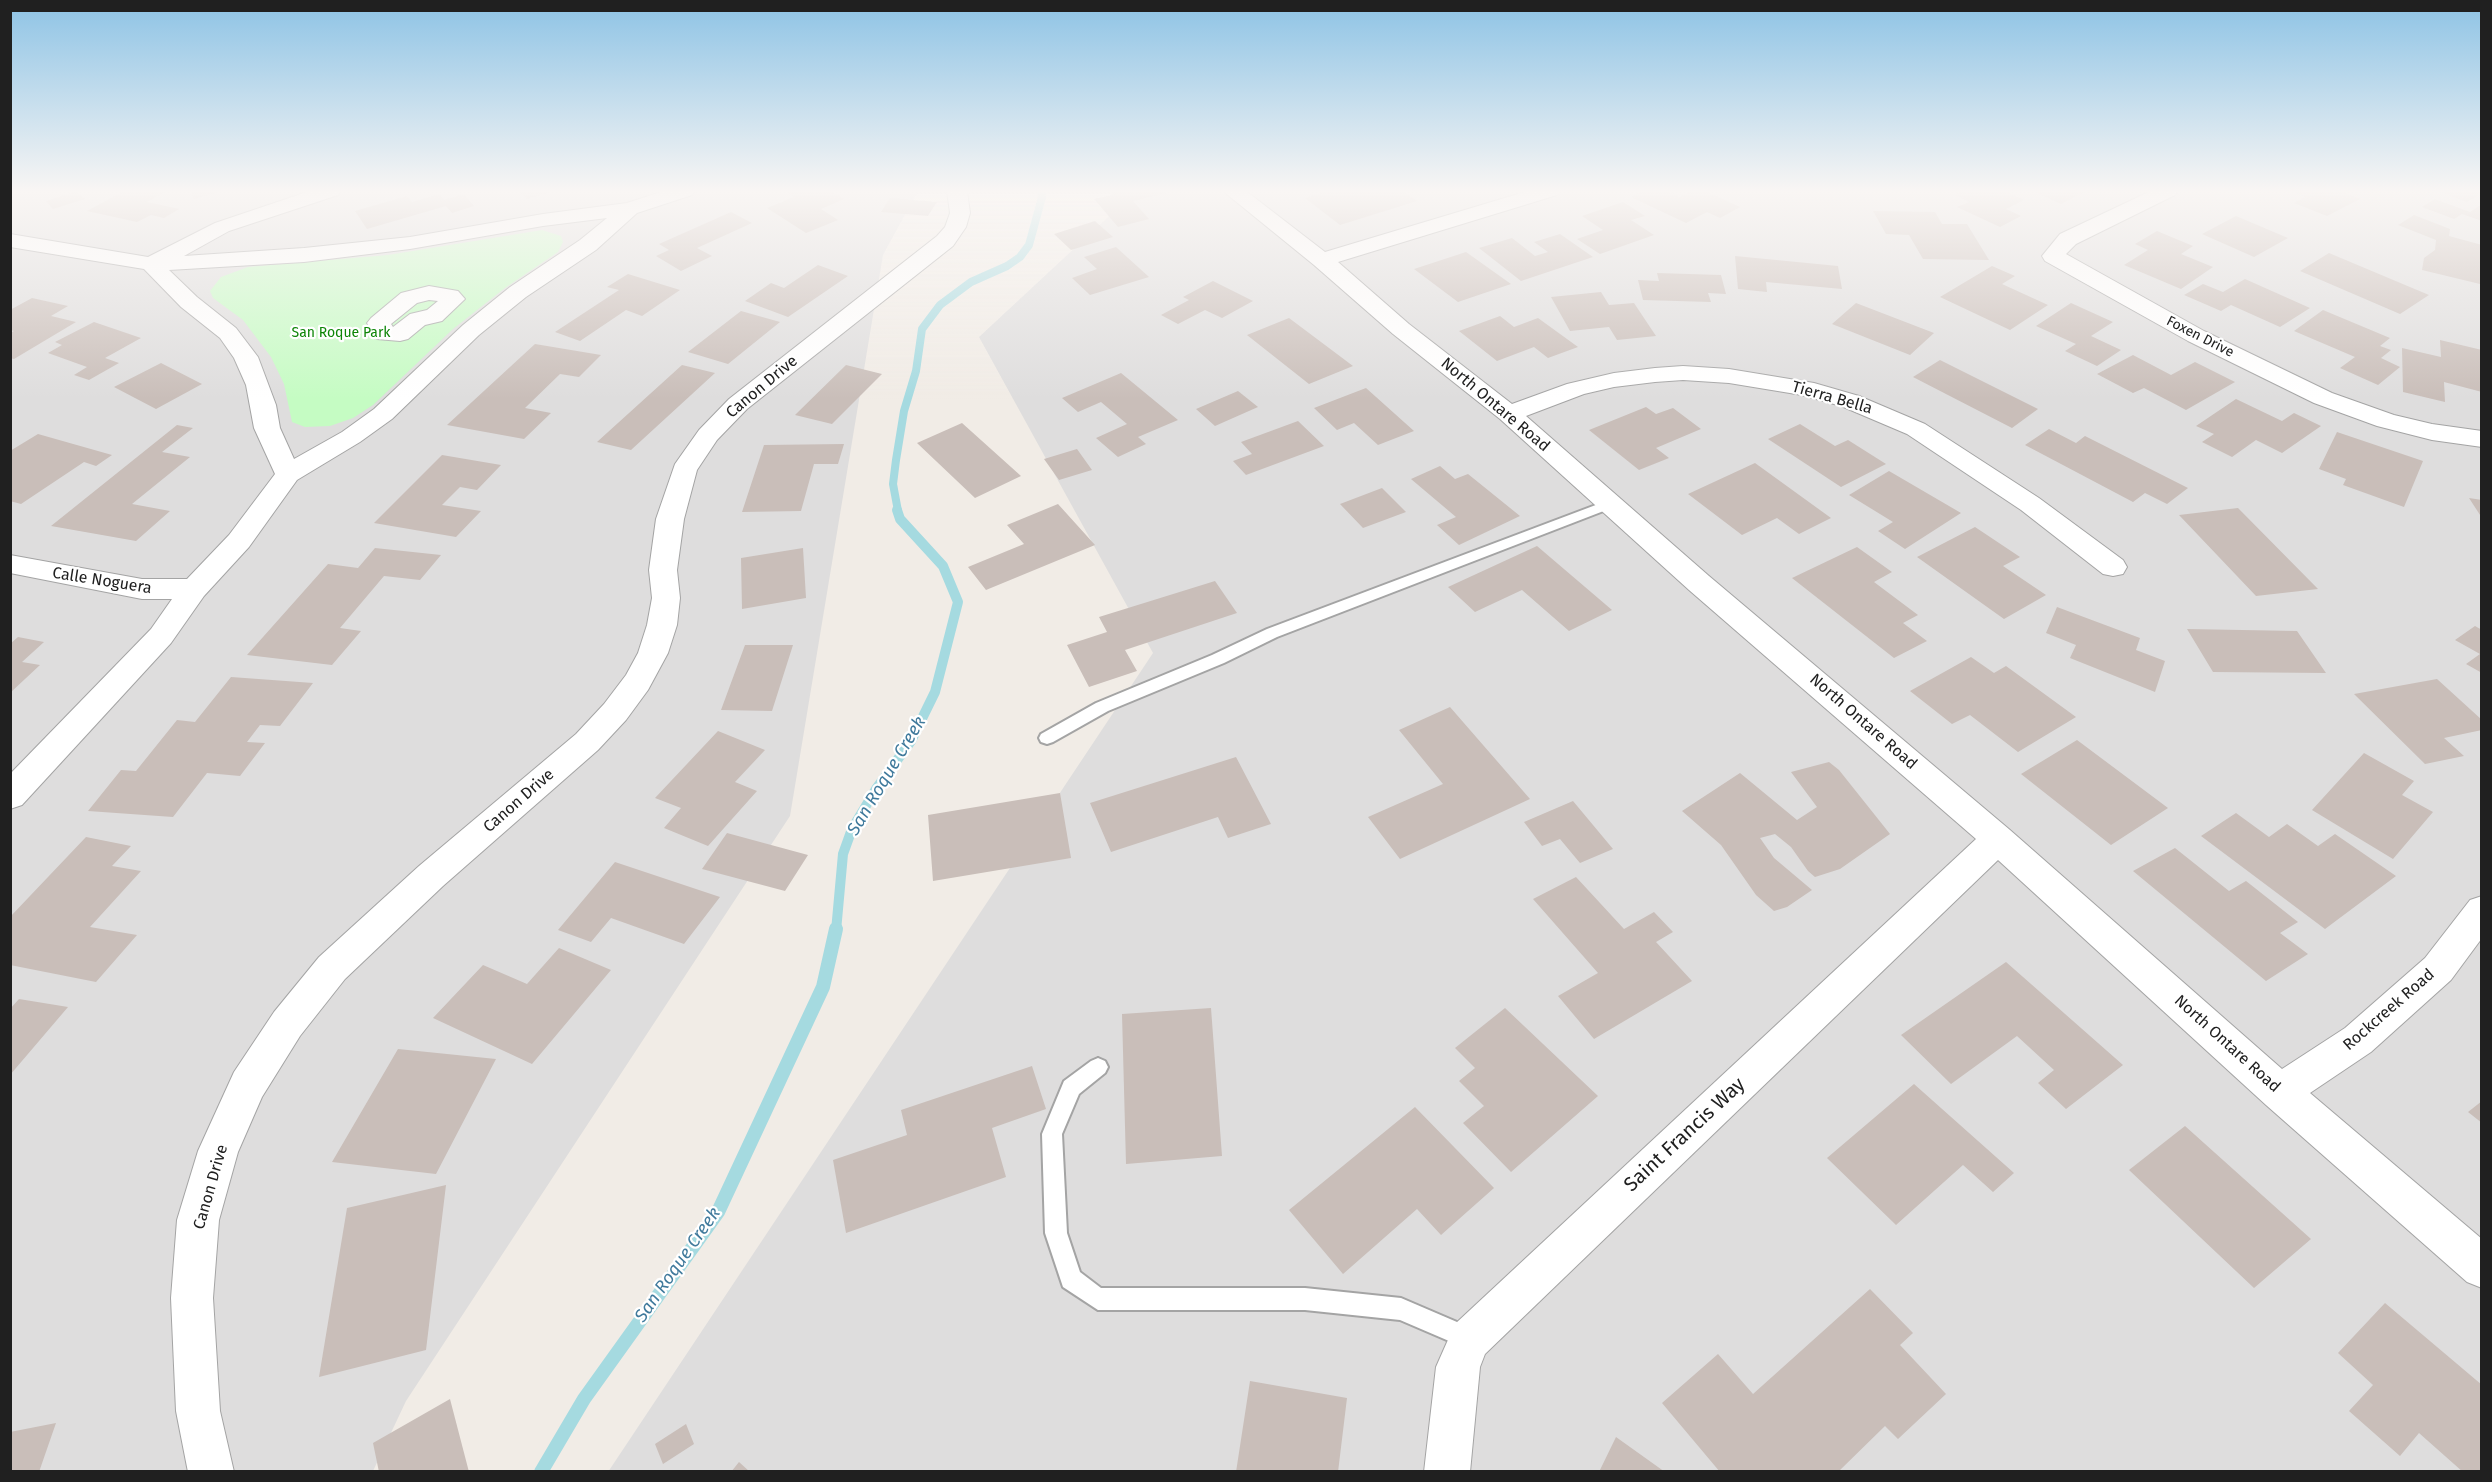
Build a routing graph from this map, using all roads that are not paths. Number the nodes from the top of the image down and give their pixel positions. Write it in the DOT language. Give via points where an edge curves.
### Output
graph roads {
  1 [pos="128,260"];
  2 [pos="158,260"];
  3 [pos="207,260"];
  4 [pos="565,260"];
  5 [pos="921,260"];
  6 [pos="1322,260"];
  7 [pos="2060,260"];
  8 [pos="151,264"];
  9 [pos="1509,414"];
  10 [pos="2481,439"];
  11 [pos="288,474"];
  12 [pos="1609,504"];
  13 [pos="10,564"];
  14 [pos="2113,567"];
  15 [pos="194,589"];
  16 [pos="1047,738"];
  17 [pos="10,796"];
  18 [pos="1998,839"];
  19 [pos="2481,910"];
  20 [pos="1098,1067"];
  21 [pos="2280,1092"];
  22 [pos="2481,1267"];
  23 [pos="1470,1339"];
  24 [pos="211,1472"];
  25 [pos="1448,1472"];
  1 -- 8 [label="street"];
  2 -- 8 [label="street"];
  3 -- 8 [label="street"];
  4 -- 11 [label="street" via="471,330 383,414"];
  5 -- 24 [label="street, Canon Drive" via="738,404 708,435 684,470 670,519 664,560 666,598 662,625 637,682 587,742 431,876 332,968 286,1024 248,1085 218,1151 198,1220 192,1298 198,1411"];
  6 -- 9 [label="street, North Ontare Road" via="1401,329"];
  7 -- 10 [label="street, Foxen Drive" via="2196,336 2323,398 2386,421"];
  8 -- 11 [label="street" via="228,333 246,357 264,405 267,428"];
  9 -- 12 [label="street, North Ontare Road"];
  9 -- 14 [label="street, Tierra Bella" via="1576,389 1655,375 1729,376 1805,388 1861,405 1916,429 2030,504"];
  11 -- 15 [label="street" via="239,541"];
  12 -- 16 [label="lane" via="1272,633 1102,707"];
  12 -- 18 [label="street, North Ontare Road"];
  13 -- 15 [label="street, Calle Noguera" via="142,589"];
  15 -- 17 [label="street" via="161,636"];
  18 -- 21 [label="street, North Ontare Road"];
  18 -- 23 [label="street, Saint Francis Way"];
  19 -- 21 [label="street, Rockcreek Road" via="2438,969 2358,1040"];
  20 -- 23 [label="lane" via="1071,1088 1052,1134 1052,1144 1056,1233 1071,1279 1098,1299 1305,1299 1401,1309"];
  21 -- 22 [label="street, North Ontare Road"];
  23 -- 25 [label="street, Saint Francis Way" via="1458,1366"];
}
